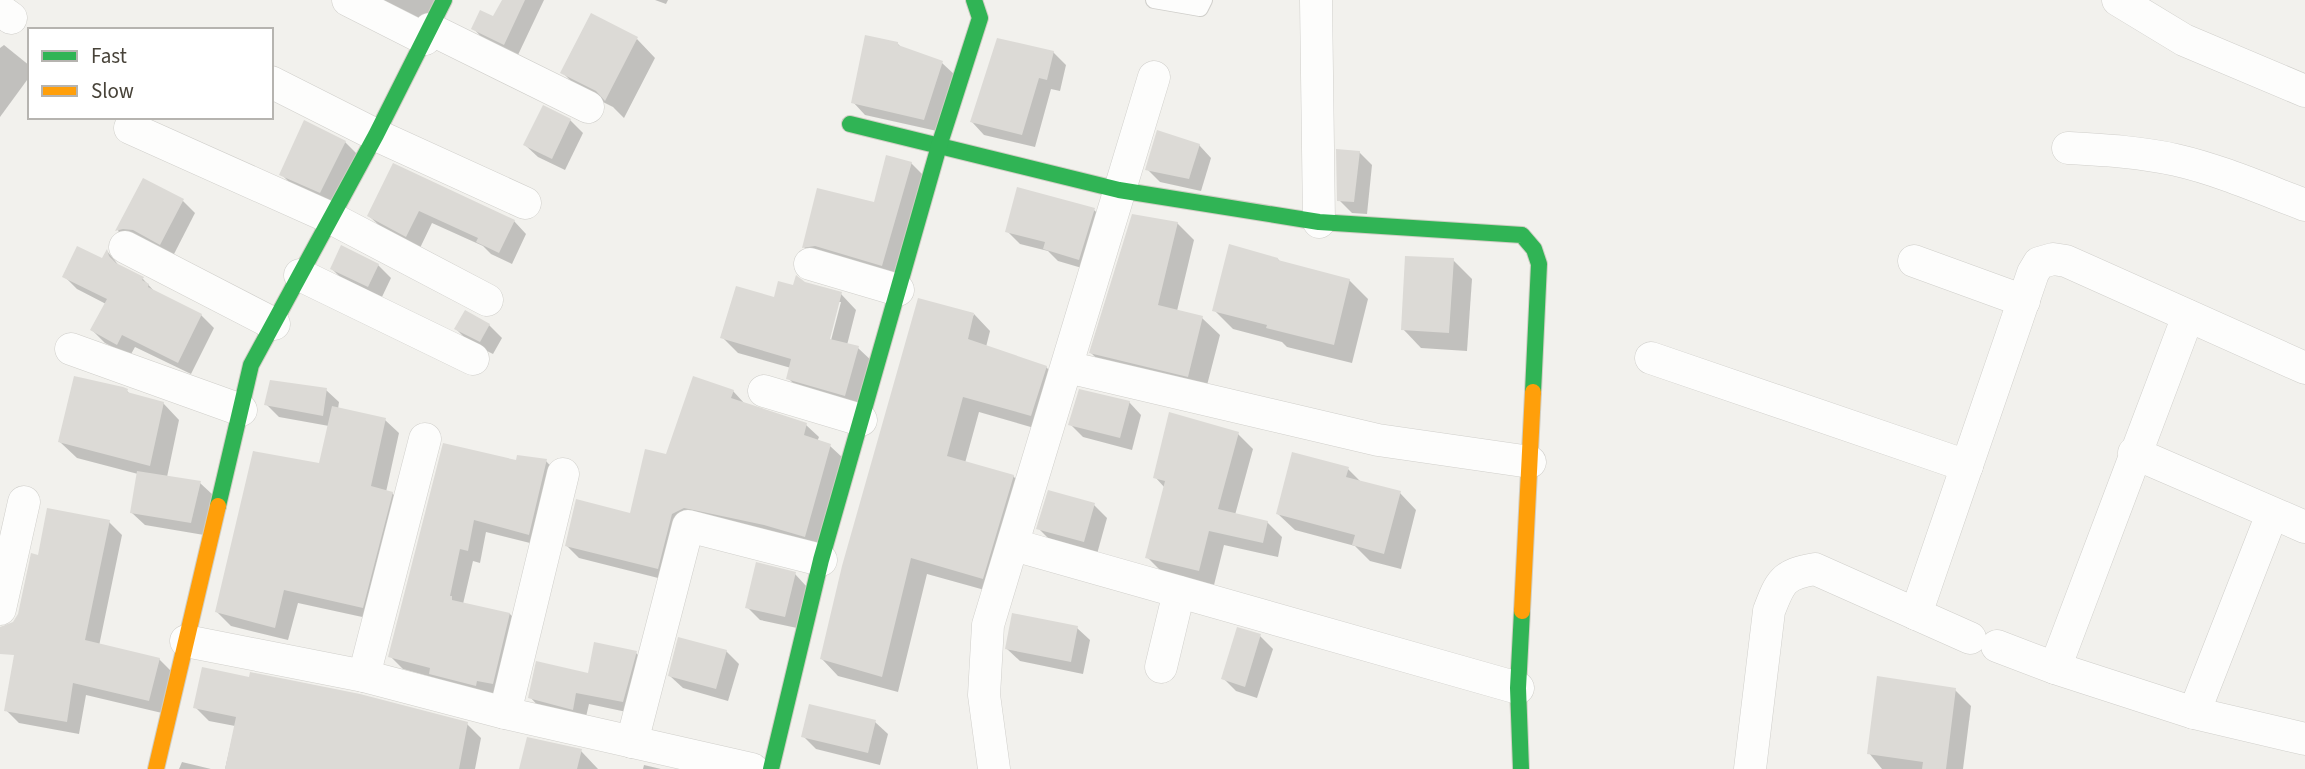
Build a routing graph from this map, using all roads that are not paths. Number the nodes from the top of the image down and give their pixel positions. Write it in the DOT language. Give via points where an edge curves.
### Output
graph roads {
  1 [pos="348,0"];
  2 [pos="444,0"];
  3 [pos="974,0"];
  4 [pos="1154,0"];
  5 [pos="1204,0"];
  6 [pos="1316,0"];
  7 [pos="2118,0"];
  8 [pos="427,34"];
  9 [pos="1154,77"];
  10 [pos="273,83"];
  11 [pos="2305,91"];
  12 [pos="588,107"];
  13 [pos="850,124"];
  14 [pos="130,128"];
  15 [pos="376,135"];
  16 [pos="939,146"];
  17 [pos="2068,148"];
  18 [pos="1119,190"];
  19 [pos="525,203"];
  20 [pos="2305,205"];
  21 [pos="331,218"];
  22 [pos="1319,222"];
  23 [pos="125,247"];
  24 [pos="1914,261"];
  25 [pos="810,264"];
  26 [pos="300,275"];
  27 [pos="898,290"];
  28 [pos="487,300"];
  29 [pos="2024,301"];
  30 [pos="2188,316"];
  31 [pos="274,324"];
  32 [pos="71,349"];
  33 [pos="1651,358"];
  34 [pos="473,359"];
  35 [pos="1067,367"];
  36 [pos="2305,368"];
  37 [pos="764,391"];
  38 [pos="241,410"];
  39 [pos="860,420"];
  40 [pos="425,439"];
  41 [pos="2134,453"];
  42 [pos="1530,462"];
  43 [pos="1967,466"];
  44 [pos="563,474"];
  45 [pos="24,502"];
  46 [pos="2272,514"];
  47 [pos="2305,527"];
  48 [pos="1014,545"];
  49 [pos="821,560"];
  50 [pos="1180,592"];
  51 [pos="1,604"];
  52 [pos="1916,614"];
  53 [pos="186,641"];
  54 [pos="1161,667"];
  55 [pos="2055,668"];
  56 [pos="364,676"];
  57 [pos="1518,688"];
  58 [pos="505,713"];
  59 [pos="2194,713"];
  60 [pos="2305,739"];
  61 [pos="632,742"];
  62 [pos="156,769"];
  63 [pos="751,769"];
  64 [pos="771,769"];
  65 [pos="994,769"];
  66 [pos="1521,769"];
  67 [pos="1750,769"];
  1 -- 8 [label="street"];
  2 -- 8 [label="street"];
  3 -- 16 [label="street" via="979,18"];
  4 -- 5 [label="lane" via="1200,8"];
  6 -- 22 [label="street"];
  7 -- 11 [label="street" via="2184,40"];
  8 -- 12 [label="street"];
  8 -- 15 [label="street"];
  9 -- 18 [label="street"];
  10 -- 15 [label="street"];
  13 -- 16 [label="street"];
  14 -- 21 [label="street"];
  15 -- 19 [label="street"];
  15 -- 21 [label="street"];
  16 -- 18 [label="street"];
  16 -- 27 [label="street"];
  17 -- 20 [label="street" via="2176,160"];
  18 -- 22 [label="street"];
  18 -- 35 [label="street"];
  21 -- 26 [label="street"];
  21 -- 28 [label="street"];
  22 -- 42 [label="street" via="1522,235 1534,244 1539,260"];
  23 -- 31 [label="street"];
  24 -- 29 [label="street"];
  25 -- 27 [label="street"];
  26 -- 31 [label="street"];
  26 -- 34 [label="street"];
  27 -- 39 [label="street"];
  29 -- 30 [label="street" via="2039,263 2053,259"];
  29 -- 43 [label="street"];
  30 -- 36 [label="street"];
  30 -- 41 [label="street"];
  31 -- 38 [label="street" via="251,365"];
  32 -- 38 [label="street"];
  33 -- 43 [label="street"];
  35 -- 42 [label="street" via="1378,440"];
  35 -- 48 [label="street"];
  37 -- 39 [label="street"];
  38 -- 53 [label="street"];
  39 -- 49 [label="street"];
  40 -- 56 [label="street"];
  41 -- 46 [label="street"];
  41 -- 55 [label="street"];
  42 -- 57 [label="street"];
  43 -- 52 [label="street"];
  44 -- 58 [label="street"];
  45 -- 51 [label="street"];
  46 -- 47 [label="street"];
  46 -- 59 [label="street"];
  48 -- 50 [label="street"];
  48 -- 65 [label="street" via="988,625 984,695"];
  49 -- 61 [label="street" via="688,526"];
  49 -- 64 [label="street"];
  50 -- 54 [label="street"];
  50 -- 57 [label="street"];
  52 -- 55 [label="street"];
  52 -- 67 [label="street" via="1815,569 1785,579 1769,611"];
  53 -- 56 [label="street"];
  53 -- 62 [label="street"];
  55 -- 59 [label="street"];
  56 -- 58 [label="street"];
  57 -- 66 [label="street"];
  58 -- 61 [label="street"];
  59 -- 60 [label="street"];
  61 -- 63 [label="street"];
}
